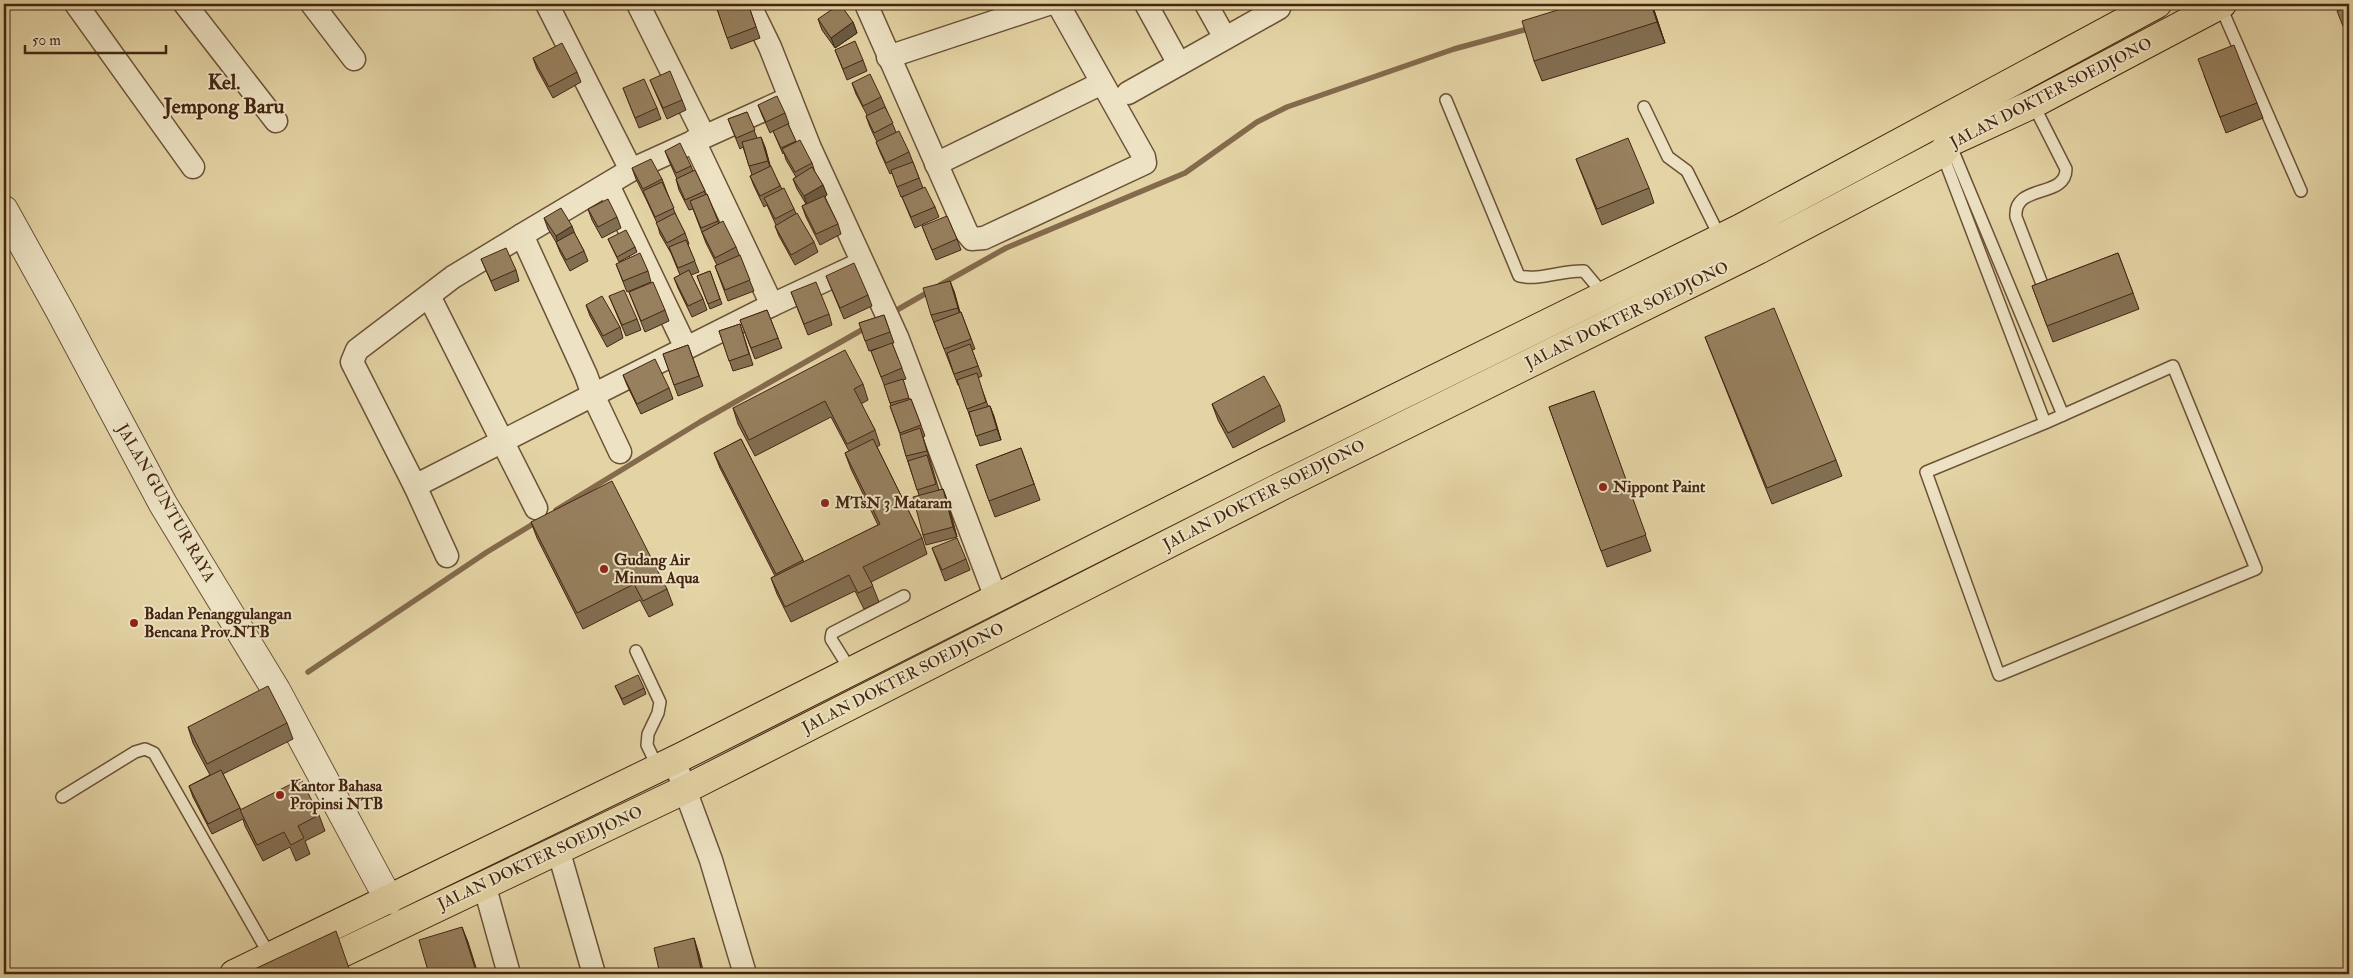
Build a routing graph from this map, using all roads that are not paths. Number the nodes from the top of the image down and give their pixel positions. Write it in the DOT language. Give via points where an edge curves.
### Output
graph roads {
  1 [pos="76,4"];
  2 [pos="185,4"];
  3 [pos="312,4"];
  4 [pos="547,4"];
  5 [pos="638,4"];
  6 [pos="749,4"];
  7 [pos="866,4"];
  8 [pos="1048,4"];
  9 [pos="1058,4"];
  10 [pos="1146,4"];
  11 [pos="1206,4"];
  12 [pos="2157,4"];
  13 [pos="2221,4"];
  14 [pos="1279,8"];
  15 [pos="1225,38"];
  16 [pos="888,57"];
  17 [pos="354,59"];
  18 [pos="1179,64"];
  19 [pos="1102,83"];
  20 [pos="1128,93"];
  21 [pos="790,98"];
  22 [pos="1446,100"];
  23 [pos="2033,104"];
  24 [pos="1644,107"];
  25 [pos="276,121"];
  26 [pos="699,138"];
  27 [pos="1946,147"];
  28 [pos="936,164"];
  29 [pos="193,167"];
  30 [pos="631,170"];
  31 [pos="608,185"];
  32 [pos="2300,191"];
  33 [pos="4,210"];
  34 [pos="522,235"];
  35 [pos="1721,237"];
  36 [pos="1758,250"];
  37 [pos="862,262"];
  38 [pos="1720,269"];
  39 [pos="2042,284"];
  40 [pos="1604,295"];
  41 [pos="429,296"];
  42 [pos="772,304"];
  43 [pos="686,348"];
  44 [pos="593,395"];
  45 [pos="2063,415"];
  46 [pos="2045,423"];
  47 [pos="502,440"];
  48 [pos="1309,441"];
  49 [pos="620,452"];
  50 [pos="1268,461"];
  51 [pos="1322,466"];
  52 [pos="415,486"];
  53 [pos="1280,487"];
  54 [pos="536,508"];
  55 [pos="447,556"];
  56 [pos="904,596"];
  57 [pos="996,598"];
  58 [pos="636,652"];
  59 [pos="851,671"];
  60 [pos="666,764"];
  61 [pos="687,795"];
  62 [pos="62,797"];
  63 [pos="561,857"];
  64 [pos="486,891"];
  65 [pos="389,900"];
  66 [pos="275,965"];
  67 [pos="234,974"];
  68 [pos="298,974"];
  69 [pos="510,974"];
  70 [pos="594,974"];
  71 [pos="745,974"];
  1 -- 29 [label="street"];
  2 -- 25 [label="street"];
  3 -- 17 [label="street"];
  4 -- 30 [label="street"];
  5 -- 26 [label="street"];
  6 -- 21 [label="street"];
  7 -- 16 [label="street"];
  8 -- 16 [label="street"];
  9 -- 19 [label="street"];
  10 -- 18 [label="street"];
  11 -- 15 [label="street"];
  12 -- 35 [label="highway, JALAN DOKTER SOEDJONO"];
  13 -- 23 [label="highway, JALAN DOKTER SOEDJONO"];
  13 -- 32 [label="lane"];
  14 -- 15 [label="street"];
  15 -- 18 [label="street"];
  16 -- 28 [label="street"];
  18 -- 20 [label="street"];
  19 -- 28 [label="street"];
  19 -- 28 [label="street" via="1145,163 984,238 972,239"];
  21 -- 26 [label="street"];
  21 -- 37 [label="street"];
  22 -- 40 [label="lane" via="1519,276 1529,279 1571,270 1584,271"];
  23 -- 27 [label="highway, JALAN DOKTER SOEDJONO"];
  23 -- 39 [label="lane" via="2066,169 2061,183 2020,200 2015,207"];
  24 -- 35 [label="lane" via="1668,157 1687,171"];
  26 -- 30 [label="street"];
  26 -- 42 [label="street"];
  27 -- 36 [label="highway, JALAN DOKTER SOEDJONO"];
  27 -- 45 [label="lane"];
  27 -- 46 [label="lane"];
  30 -- 31 [label="street"];
  31 -- 34 [label="street"];
  31 -- 43 [label="street"];
  33 -- 65 [label="street, JALAN GUNTUR RAYA" via="163,504 279,694"];
  34 -- 41 [label="street" via="453,277"];
  34 -- 44 [label="street"];
  35 -- 36 [label="highway" via="1743,240"];
  35 -- 38 [label="highway" via="1715,254"];
  35 -- 40 [label="highway, JALAN DOKTER SOEDJONO"];
  36 -- 38 [label="highway, JALAN DOKTER SOEDJONO"];
  37 -- 42 [label="street"];
  37 -- 57 [label="street" via="897,337"];
  38 -- 51 [label="highway, JALAN DOKTER SOEDJONO"];
  40 -- 48 [label="highway, JALAN DOKTER SOEDJONO"];
  41 -- 47 [label="street"];
  41 -- 52 [label="street" via="357,350 352,362"];
  42 -- 43 [label="street"];
  43 -- 44 [label="street"];
  44 -- 47 [label="street"];
  44 -- 49 [label="street"];
  45 -- 46 [label="lane"];
  45 -- 46 [label="lane" via="2173,366 2256,569 1999,675 1926,472"];
  47 -- 52 [label="street"];
  47 -- 54 [label="street"];
  48 -- 50 [label="highway, JALAN DOKTER SOEDJONO"];
  48 -- 51 [label="highway" via="1299,449 1300,463 1311,470"];
  50 -- 53 [label="highway" via="1279,460 1288,467 1289,479"];
  50 -- 57 [label="highway, JALAN DOKTER SOEDJONO"];
  51 -- 53 [label="highway, JALAN DOKTER SOEDJONO"];
  52 -- 55 [label="street"];
  53 -- 61 [label="highway, JALAN DOKTER SOEDJONO"];
  56 -- 59 [label="lane" via="832,633 831,639"];
  57 -- 59 [label="highway, JALAN DOKTER SOEDJONO"];
  58 -- 60 [label="lane" via="660,702 647,745"];
  59 -- 60 [label="highway, JALAN DOKTER SOEDJONO"];
  60 -- 61 [label="street"];
  60 -- 65 [label="highway, JALAN DOKTER SOEDJONO"];
  61 -- 63 [label="highway, JALAN DOKTER SOEDJONO"];
  61 -- 71 [label="street"];
  62 -- 66 [label="lane" via="135,752 145,749 154,753"];
  63 -- 64 [label="highway, JALAN DOKTER SOEDJONO"];
  63 -- 70 [label="street"];
  64 -- 68 [label="highway, JALAN DOKTER SOEDJONO"];
  64 -- 69 [label="street"];
  65 -- 66 [label="highway, JALAN DOKTER SOEDJONO"];
  66 -- 67 [label="highway, JALAN DOKTER SOEDJONO"];
}
